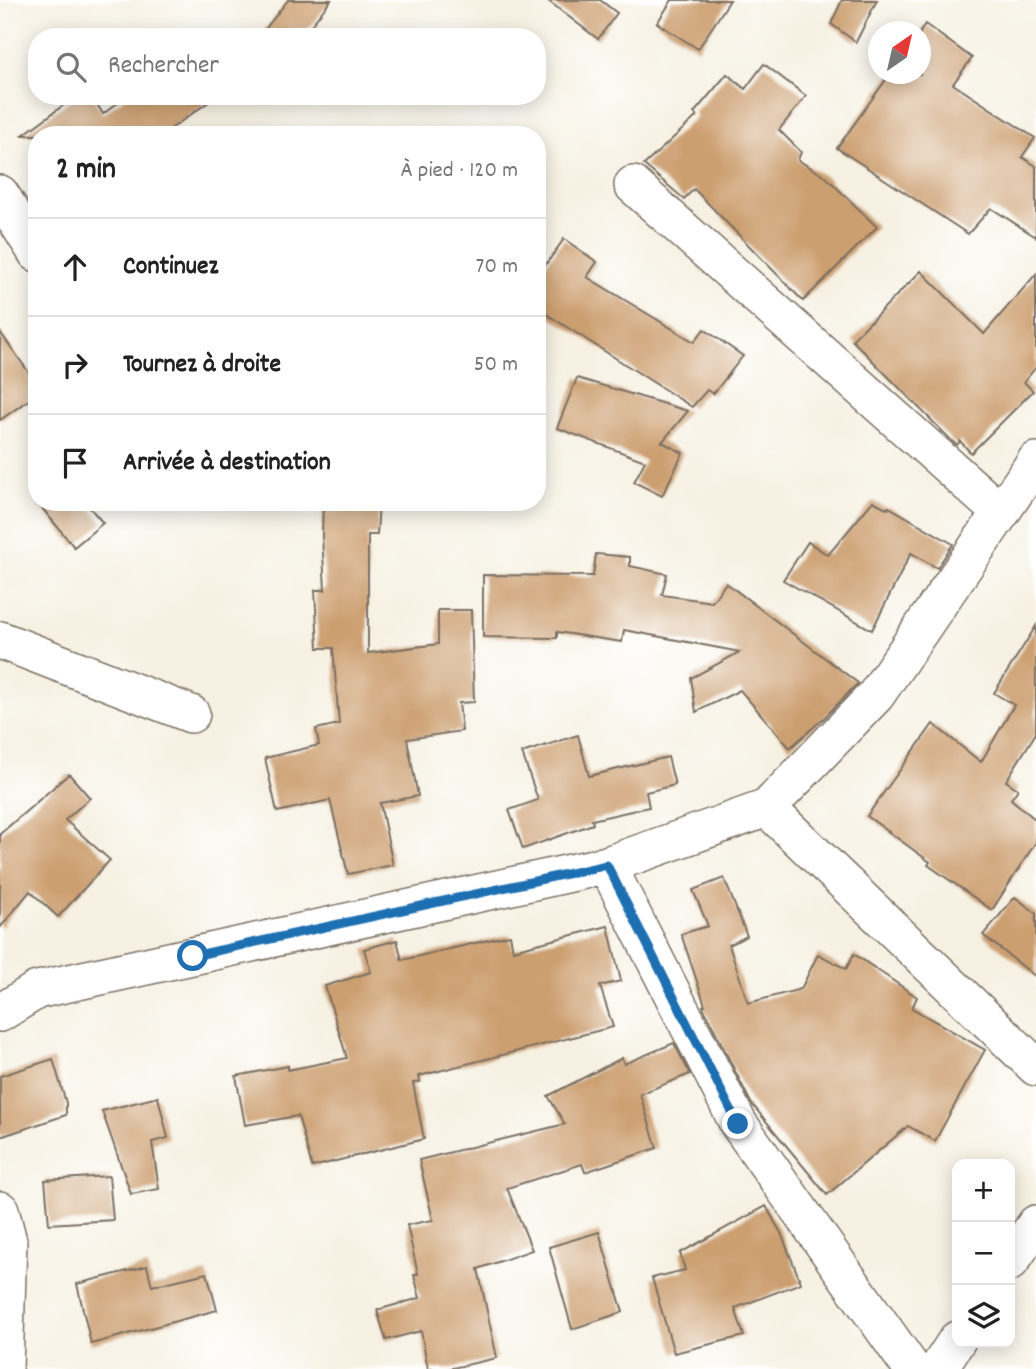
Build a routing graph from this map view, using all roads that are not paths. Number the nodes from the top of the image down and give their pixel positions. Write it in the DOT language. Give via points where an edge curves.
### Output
graph roads {
  1 [pos="633,185"];
  2 [pos="4,208"];
  3 [pos="28,241"];
  4 [pos="1036,461"];
  5 [pos="1001,513"];
  6 [pos="0,640"];
  7 [pos="191,714"];
  8 [pos="767,808"];
  9 [pos="607,865"];
  10 [pos="0,1013"];
  11 [pos="1036,1067"];
  12 [pos="0,1210"];
  13 [pos="1036,1224"];
  14 [pos="1015,1255"];
  15 [pos="952,1347"];
  16 [pos="4,1369"];
  17 [pos="912,1369"];
  18 [pos="937,1369"];
  1 -- 5 [label="street"];
  2 -- 3 [label="street"];
  4 -- 5 [label="street"];
  5 -- 8 [label="street" via="876,695"];
  6 -- 7 [label="street"];
  8 -- 9 [label="street"];
  8 -- 11 [label="street"];
  9 -- 10 [label="street" via="37,990"];
  9 -- 17 [label="street" via="738,1124"];
  12 -- 16 [label="street" via="8,1241"];
  13 -- 14 [label="street"];
  15 -- 18 [label="street"];
}
